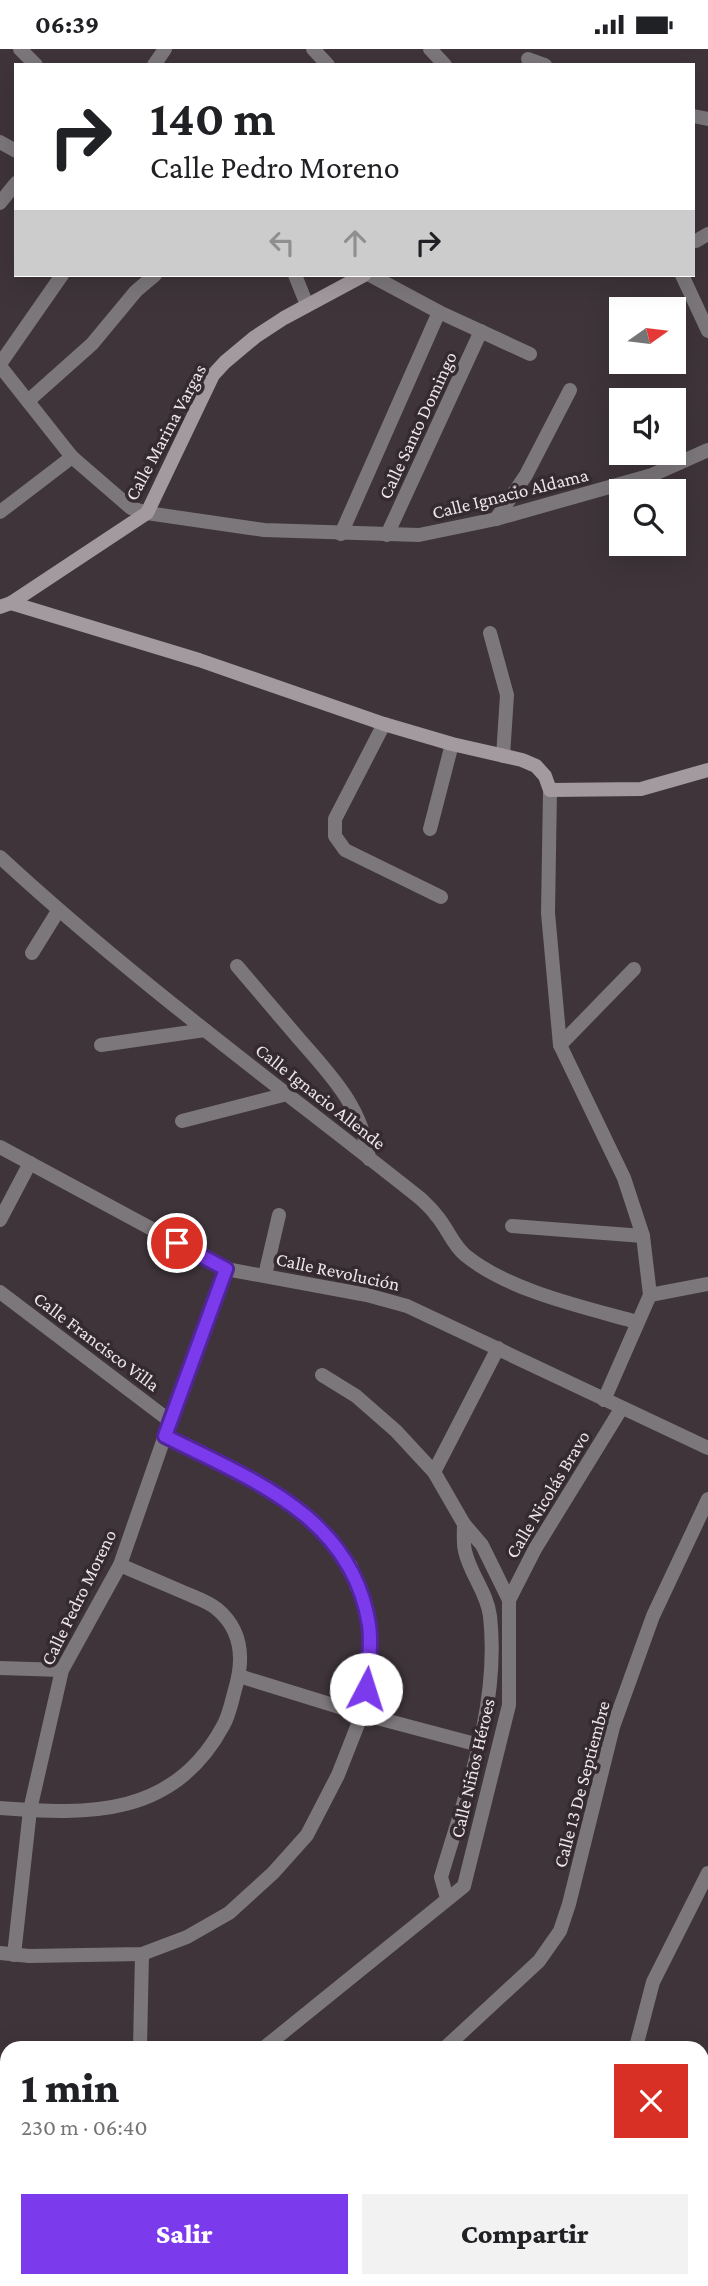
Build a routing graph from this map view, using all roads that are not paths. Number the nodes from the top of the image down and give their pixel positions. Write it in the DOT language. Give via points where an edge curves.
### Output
graph roads {
  1 [pos="20,49"];
  2 [pos="313,49"];
  3 [pos="430,49"];
  4 [pos="528,59"];
  5 [pos="34,63"];
  6 [pos="326,63"];
  7 [pos="443,63"];
  8 [pos="539,63"];
  9 [pos="14,186"];
  10 [pos="0,203"];
  11 [pos="61,277"];
  12 [pos="153,277"];
  13 [pos="296,277"];
  14 [pos="360,277"];
  15 [pos="374,277"];
  16 [pos="683,277"];
  17 [pos="307,305"];
  18 [pos="439,312"];
  19 [pos="481,331"];
  20 [pos="708,331"];
  21 [pos="530,354"];
  22 [pos="0,365"];
  23 [pos="570,390"];
  24 [pos="28,401"];
  25 [pos="708,450"];
  26 [pos="72,457"];
  27 [pos="0,512"];
  28 [pos="147,513"];
  29 [pos="496,519"];
  30 [pos="341,534"];
  31 [pos="387,535"];
  32 [pos="6,605"];
  33 [pos="490,633"];
  34 [pos="384,725"];
  35 [pos="452,744"];
  36 [pos="503,756"];
  37 [pos="708,770"];
  38 [pos="550,790"];
  39 [pos="430,829"];
  40 [pos="0,857"];
  41 [pos="441,897"];
  42 [pos="58,911"];
  43 [pos="32,953"];
  44 [pos="237,966"];
  45 [pos="635,969"];
  46 [pos="205,1030"];
  47 [pos="101,1045"];
  48 [pos="560,1045"];
  49 [pos="287,1094"];
  50 [pos="181,1121"];
  51 [pos="0,1147"];
  52 [pos="369,1159"];
  53 [pos="30,1163"];
  54 [pos="279,1215"];
  55 [pos="0,1220"];
  56 [pos="512,1226"];
  57 [pos="643,1236"];
  58 [pos="226,1269"];
  59 [pos="265,1275"];
  60 [pos="708,1284"];
  61 [pos="0,1292"];
  62 [pos="650,1295"];
  63 [pos="637,1322"];
  64 [pos="498,1348"];
  65 [pos="322,1375"];
  66 [pos="604,1400"];
  67 [pos="621,1409"];
  68 [pos="170,1421"];
  69 [pos="165,1436"];
  70 [pos="708,1448"];
  71 [pos="434,1472"];
  72 [pos="708,1499"];
  73 [pos="464,1524"];
  74 [pos="120,1565"];
  75 [pos="509,1600"];
  76 [pos="0,1668"];
  77 [pos="62,1670"];
  78 [pos="239,1676"];
  79 [pos="362,1714"];
  80 [pos="480,1745"];
  81 [pos="0,1808"];
  82 [pos="30,1810"];
  83 [pos="708,1873"];
  84 [pos="447,1898"];
  85 [pos="7,1954"];
  86 [pos="142,1954"];
  87 [pos="140,2041"];
  88 [pos="272,2041"];
  89 [pos="452,2041"];
  90 [pos="638,2041"];
  1 -- 5 [label="street"];
  2 -- 6 [label="street"];
  3 -- 7 [label="street"];
  4 -- 8 [label="street"];
  9 -- 10 [label="street"];
  11 -- 22 [label="street"];
  12 -- 24 [label="street" via="92,344"];
  13 -- 17 [label="street"];
  14 -- 17 [label="street, Calle Marina Vargas"];
  15 -- 18 [label="street"];
  16 -- 20 [label="street"];
  17 -- 28 [label="street, Calle Marina Vargas" via="254,337 213,375"];
  18 -- 19 [label="street"];
  18 -- 30 [label="street"];
  19 -- 21 [label="street"];
  19 -- 31 [label="street, Calle Santo Domingo"];
  22 -- 24 [label="street"];
  23 -- 29 [label="street" via="526,475"];
  24 -- 26 [label="street"];
  25 -- 29 [label="street, Calle Ignacio Aldama" via="652,475"];
  26 -- 27 [label="street"];
  26 -- 28 [label="street" via="131,508"];
  28 -- 30 [label="street, Calle Ignacio Aldama" via="264,530"];
  28 -- 32 [label="street, Calle Marina Vargas"];
  29 -- 31 [label="street, Calle Ignacio Aldama" via="419,535"];
  30 -- 31 [label="street, Calle Ignacio Aldama"];
  32 -- 34 [label="street" via="199,660"];
  33 -- 36 [label="street" via="507,695"];
  34 -- 35 [label="street"];
  34 -- 41 [label="street" via="335,819 335,836 345,850"];
  35 -- 36 [label="street"];
  35 -- 39 [label="street"];
  36 -- 38 [label="street" via="536,767"];
  37 -- 38 [label="street" via="641,789"];
  38 -- 48 [label="street" via="548,913"];
  40 -- 42 [label="street, Calle Ignacio Allende"];
  42 -- 43 [label="street"];
  42 -- 46 [label="street, Calle Ignacio Allende"];
  44 -- 52 [label="street" via="342,1088 367,1139"];
  45 -- 48 [label="street"];
  46 -- 47 [label="street"];
  46 -- 49 [label="street, Calle Ignacio Allende"];
  48 -- 57 [label="street" via="624,1178"];
  49 -- 50 [label="street"];
  49 -- 52 [label="street, Calle Ignacio Allende"];
  51 -- 53 [label="street, Calle Revolución"];
  52 -- 63 [label="street, Calle Ignacio Allende" via="421,1199 465,1255 544,1296"];
  53 -- 55 [label="street"];
  53 -- 58 [label="street, Calle Revolución"];
  54 -- 59 [label="street"];
  56 -- 57 [label="street"];
  57 -- 62 [label="street"];
  58 -- 59 [label="street, Calle Revolución"];
  58 -- 68 [label="street, Calle Pedro Moreno"];
  59 -- 64 [label="street, Calle Revolución" via="407,1306"];
  60 -- 62 [label="street"];
  61 -- 68 [label="street, Calle Francisco Villa"];
  62 -- 63 [label="street"];
  63 -- 66 [label="street"];
  64 -- 66 [label="street, Calle Revolución"];
  64 -- 71 [label="street"];
  65 -- 71 [label="street, Calle Niños Héroes" via="356,1396"];
  66 -- 67 [label="street, Calle Revolución"];
  67 -- 70 [label="street, Calle Revolución"];
  67 -- 75 [label="street, Calle Nicolás Bravo"];
  68 -- 69 [label="street, Calle Pedro Moreno"];
  69 -- 74 [label="street, Calle Pedro Moreno"];
  69 -- 79 [label="street" via="269,1489 312,1519 351,1566 369,1626"];
  71 -- 73 [label="street, Calle Niños Héroes"];
  72 -- 89 [label="street, Calle 13 De Septiembre" via="653,1616 613,1727 560,1931 538,1961"];
  73 -- 75 [label="street, Calle Niños Héroes" via="482,1545"];
  73 -- 80 [label="street, Calle Niños Héroes" via="465,1552 490,1619 489,1703"];
  74 -- 77 [label="street, Calle Pedro Moreno"];
  74 -- 78 [label="street" via="216,1608 241,1646"];
  75 -- 84 [label="street, Calle Niños Héroes" via="509,1705 464,1885"];
  76 -- 77 [label="street"];
  77 -- 82 [label="street, Calle Pedro Moreno"];
  78 -- 79 [label="street"];
  78 -- 82 [label="street" via="225,1724 214,1742 189,1772 164,1791 129,1804 79,1811"];
  79 -- 80 [label="street"];
  79 -- 86 [label="street" via="307,1835 273,1873 229,1913 187,1937"];
  80 -- 84 [label="street, Calle Niños Héroes" via="441,1877"];
  81 -- 82 [label="street"];
  82 -- 85 [label="street, Calle Pedro Moreno"];
  83 -- 90 [label="street" via="653,1982"];
  84 -- 88 [label="street, Calle Niños Héroes"];
  85 -- 86 [label="street"];
  86 -- 87 [label="street"];
}
